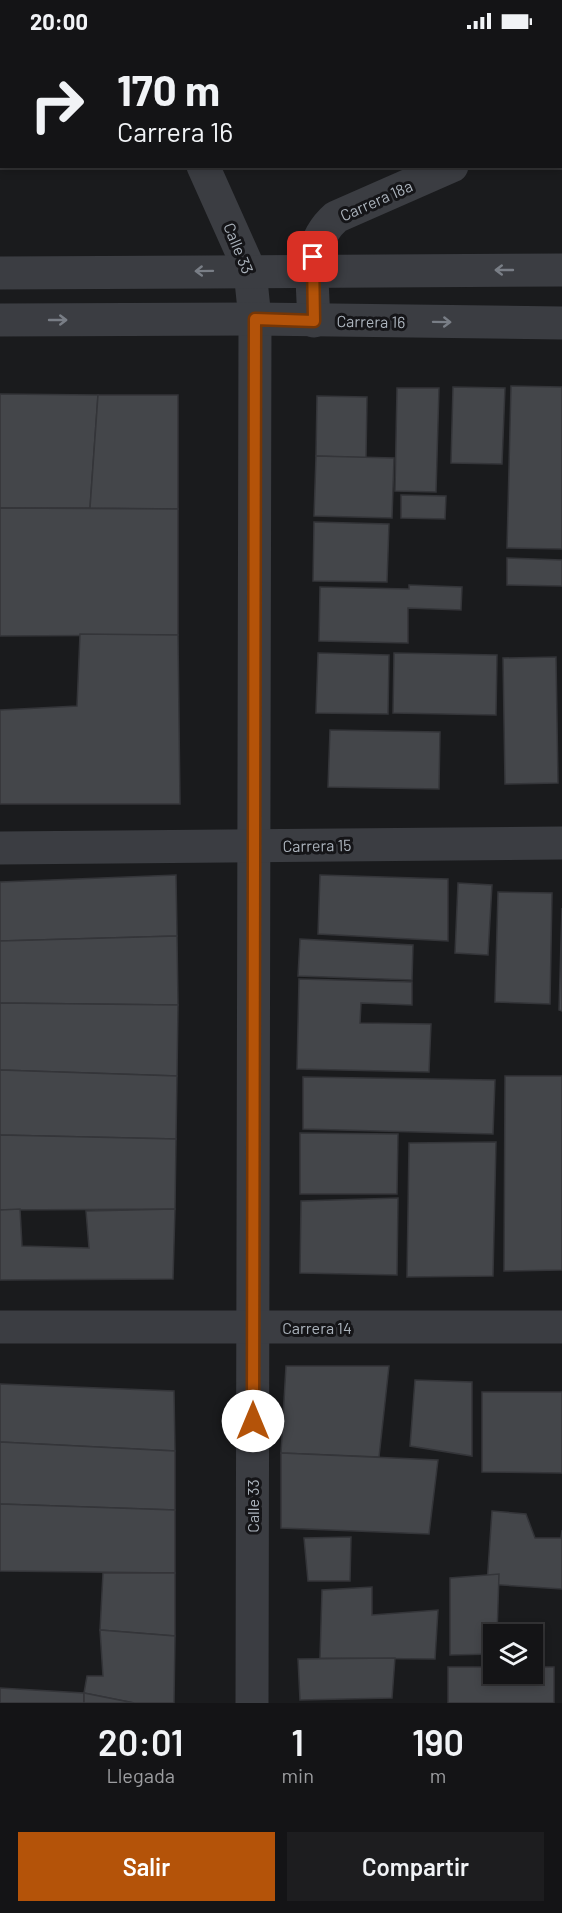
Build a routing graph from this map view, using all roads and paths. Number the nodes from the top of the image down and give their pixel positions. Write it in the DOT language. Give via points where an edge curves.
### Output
graph roads {
  1 [pos="204,168"];
  2 [pos="447,168"];
  3 [pos="562,270"];
  4 [pos="250,271"];
  5 [pos="312,271"];
  6 [pos="0,273"];
  7 [pos="255,319"];
  8 [pos="0,320"];
  9 [pos="314,321"];
  10 [pos="562,323"];
  11 [pos="562,843"];
  12 [pos="255,846"];
  13 [pos="0,848"];
  14 [pos="253,1327"];
  15 [pos="0,1328"];
  16 [pos="562,1328"];
  17 [pos="252,1703"];
  1 -- 4 [label="street, Calle 33"];
  2 -- 5 [label="street, Carrera 18a" via="336,217 323,227 314,244"];
  3 -- 5 [label="street, one-way"];
  4 -- 5 [label="street"];
  4 -- 6 [label="street, one-way"];
  4 -- 7 [label="street, Calle 33"];
  5 -- 9 [label="street, Carrera 18a"];
  8 -- 7 [label="street, Carrera 16, one-way"];
  7 -- 9 [label="street, Carrera 16"];
  7 -- 12 [label="street, Calle 33"];
  9 -- 10 [label="street, Carrera 16, one-way"];
  11 -- 12 [label="street, Carrera 15"];
  12 -- 13 [label="street, Carrera 15"];
  12 -- 14 [label="street, Calle 33"];
  14 -- 15 [label="street, Carrera 14"];
  14 -- 16 [label="street, Carrera 14"];
  14 -- 17 [label="street, Calle 33"];
}
